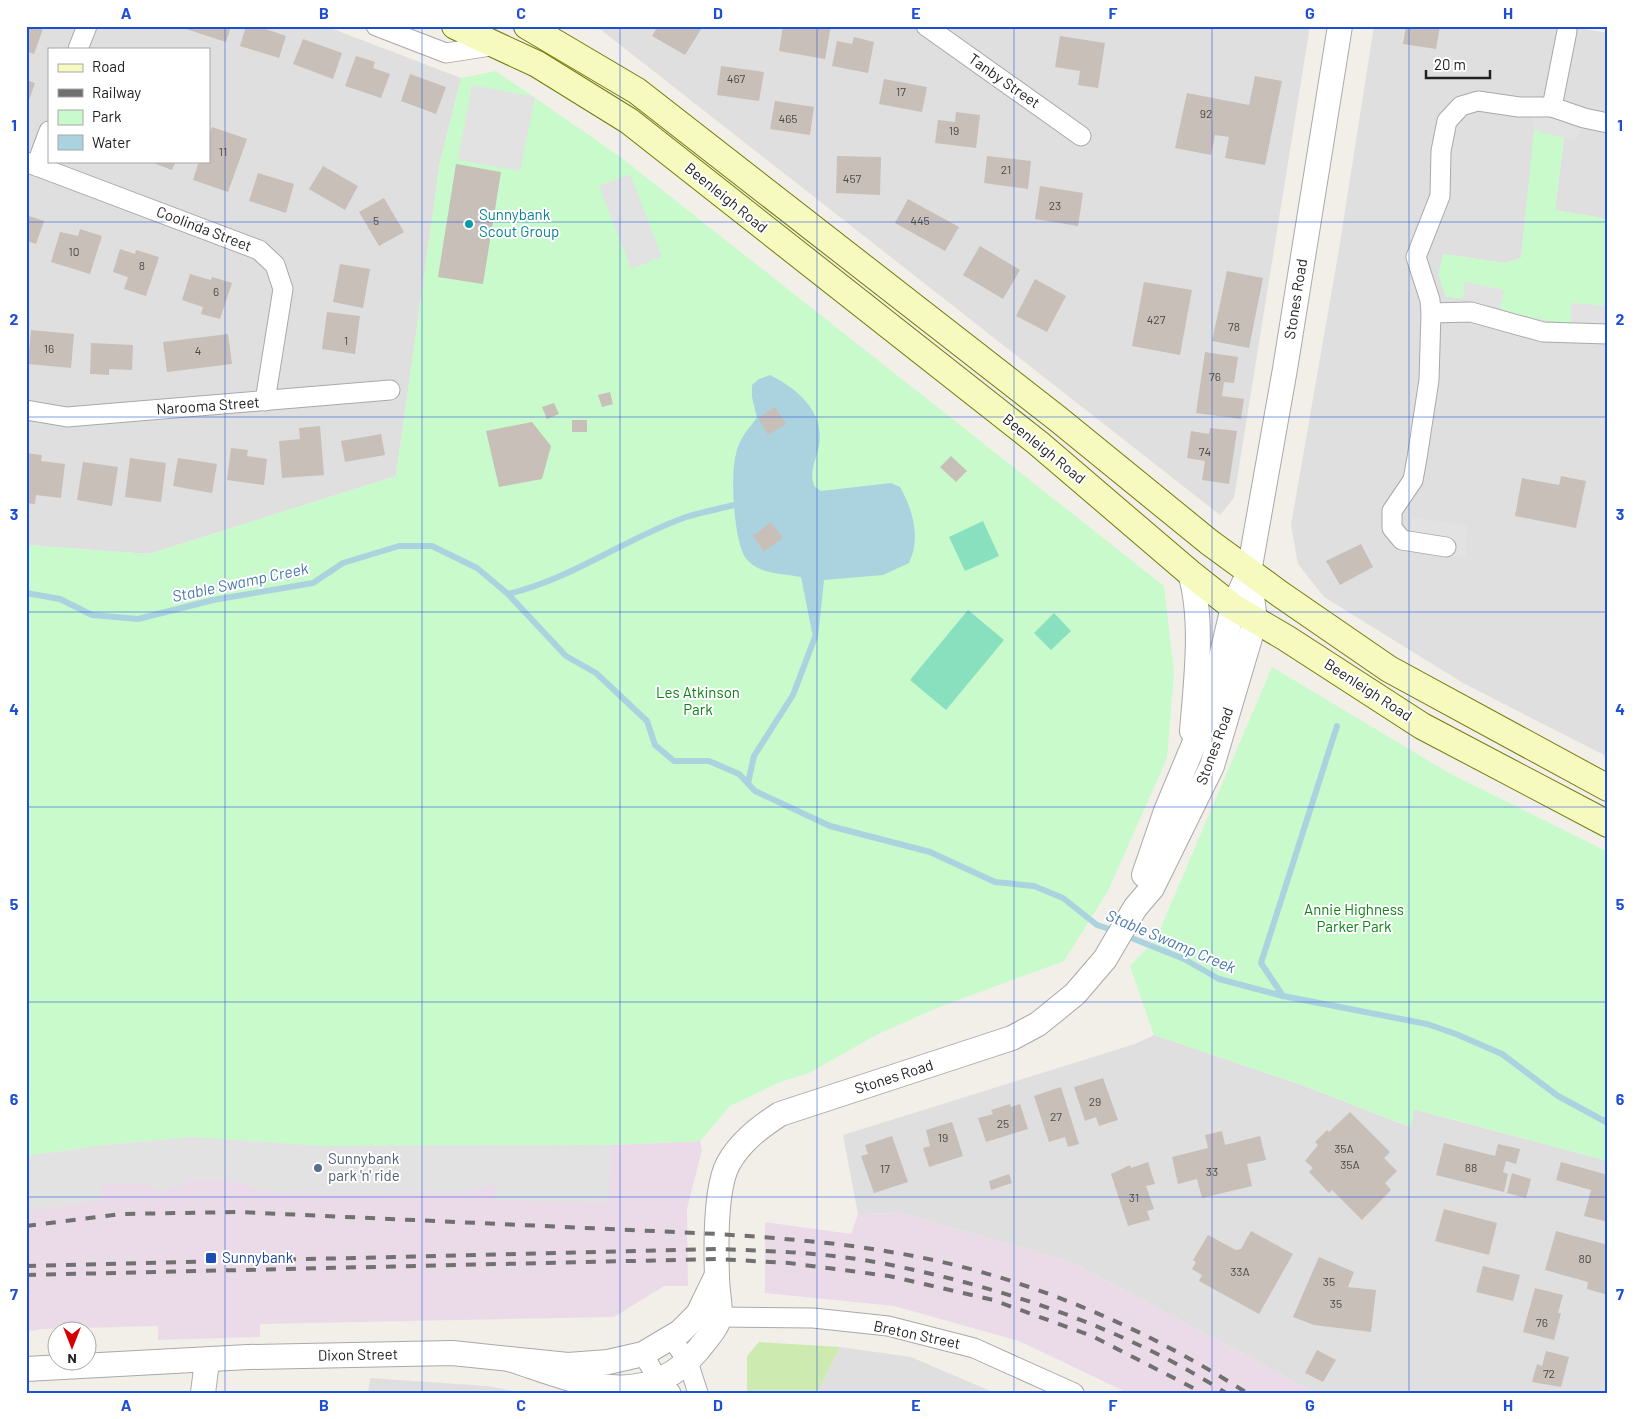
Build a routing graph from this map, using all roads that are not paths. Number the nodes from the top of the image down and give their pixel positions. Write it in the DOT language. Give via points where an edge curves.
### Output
graph roads {
  1 [pos="86,26"];
  2 [pos="376,26"];
  3 [pos="455,26"];
  4 [pos="526,26"];
  5 [pos="926,26"];
  6 [pos="1340,26"];
  7 [pos="1567,31"];
  8 [pos="498,45"];
  9 [pos="78,48"];
  10 [pos="1552,107"];
  11 [pos="1608,122"];
  12 [pos="48,133"];
  13 [pos="1081,136"];
  14 [pos="31,164"];
  15 [pos="1431,313"];
  16 [pos="1608,334"];
  17 [pos="390,390"];
  18 [pos="266,401"];
  19 [pos="26,410"];
  20 [pos="1446,547"];
  21 [pos="1249,572"];
  22 [pos="1190,573"];
  23 [pos="1233,607"];
  24 [pos="1256,621"];
  25 [pos="1190,752"];
  26 [pos="1608,788"];
  27 [pos="1608,824"];
  28 [pos="1135,908"];
  29 [pos="716,1277"];
  30 [pos="720,1317"];
  31 [pos="671,1337"];
  32 [pos="643,1354"];
  33 [pos="509,1359"];
  34 [pos="207,1361"];
  35 [pos="688,1362"];
  36 [pos="26,1369"];
  37 [pos="665,1387"];
  38 [pos="203,1393"];
  39 [pos="698,1393"];
  40 [pos="1074,1393"];
  1 -- 9 [label="street"];
  2 -- 8 [label="street" via="446,53"];
  3 -- 8 [label="main road, Beenleigh Road"];
  4 -- 21 [label="main road, Beenleigh Road" via="637,90"];
  5 -- 13 [label="street, Tanby Street"];
  6 -- 21 [label="street, Stones Road"];
  7 -- 10 [label="street"];
  8 -- 22 [label="main road, Beenleigh Road" via="537,64 629,120 1038,443"];
  10 -- 11 [label="street"];
  10 -- 15 [label="street" via="1519,107 1478,101 1461,106 1447,120 1441,151 1440,196 1416,257"];
  12 -- 14 [label="street"];
  14 -- 18 [label="street, Coolinda Street" via="259,250 275,265 283,289"];
  15 -- 16 [label="street" via="1471,312 1543,332"];
  15 -- 20 [label="street" via="1430,380 1417,458 1413,480 1392,511 1392,528 1402,540"];
  17 -- 18 [label="street, Narooma Street"];
  18 -- 19 [label="street, Narooma Street" via="67,417"];
  21 -- 23 [label="street, Stones Road"];
  21 -- 24 [label="street, Stones Road"];
  21 -- 26 [label="main road, Beenleigh Road" via="1389,669"];
  22 -- 23 [label="main road, Beenleigh Road"];
  22 -- 25 [label="street, Stones Road" via="1197,596 1197,617"];
  23 -- 24 [label="main road, Beenleigh Road"];
  23 -- 25 [label="street, Stones Road" via="1209,708"];
  24 -- 27 [label="main road, Beenleigh Road" via="1422,726"];
  24 -- 28 [label="street, Stones Road" via="1212,766 1152,888"];
  25 -- 28 [label="street, Stones Road" via="1151,854"];
  28 -- 29 [label="street, Stones Road" via="1105,960 1075,994 1038,1024 1012,1038 780,1114 756,1130 728,1164 723,1179"];
  29 -- 30 [label="street, Stones Road"];
  29 -- 31 [label="street, Stones Road" via="698,1314"];
  30 -- 35 [label="street"];
  30 -- 40 [label="street, Breton Street" via="813,1318 888,1326 974,1348"];
  31 -- 32 [label="street, Dixon Street"];
  31 -- 35 [label="street"];
  32 -- 33 [label="street, Dixon Street" via="608,1362 568,1365"];
  32 -- 37 [label="street"];
  33 -- 34 [label="street, Dixon Street" via="452,1353 248,1357"];
  33 -- 37 [label="street, Dixon Street" via="596,1387"];
  34 -- 36 [label="street, Dixon Street"];
  34 -- 38 [label="street"];
  35 -- 37 [label="street"];
  35 -- 39 [label="street"];
}
